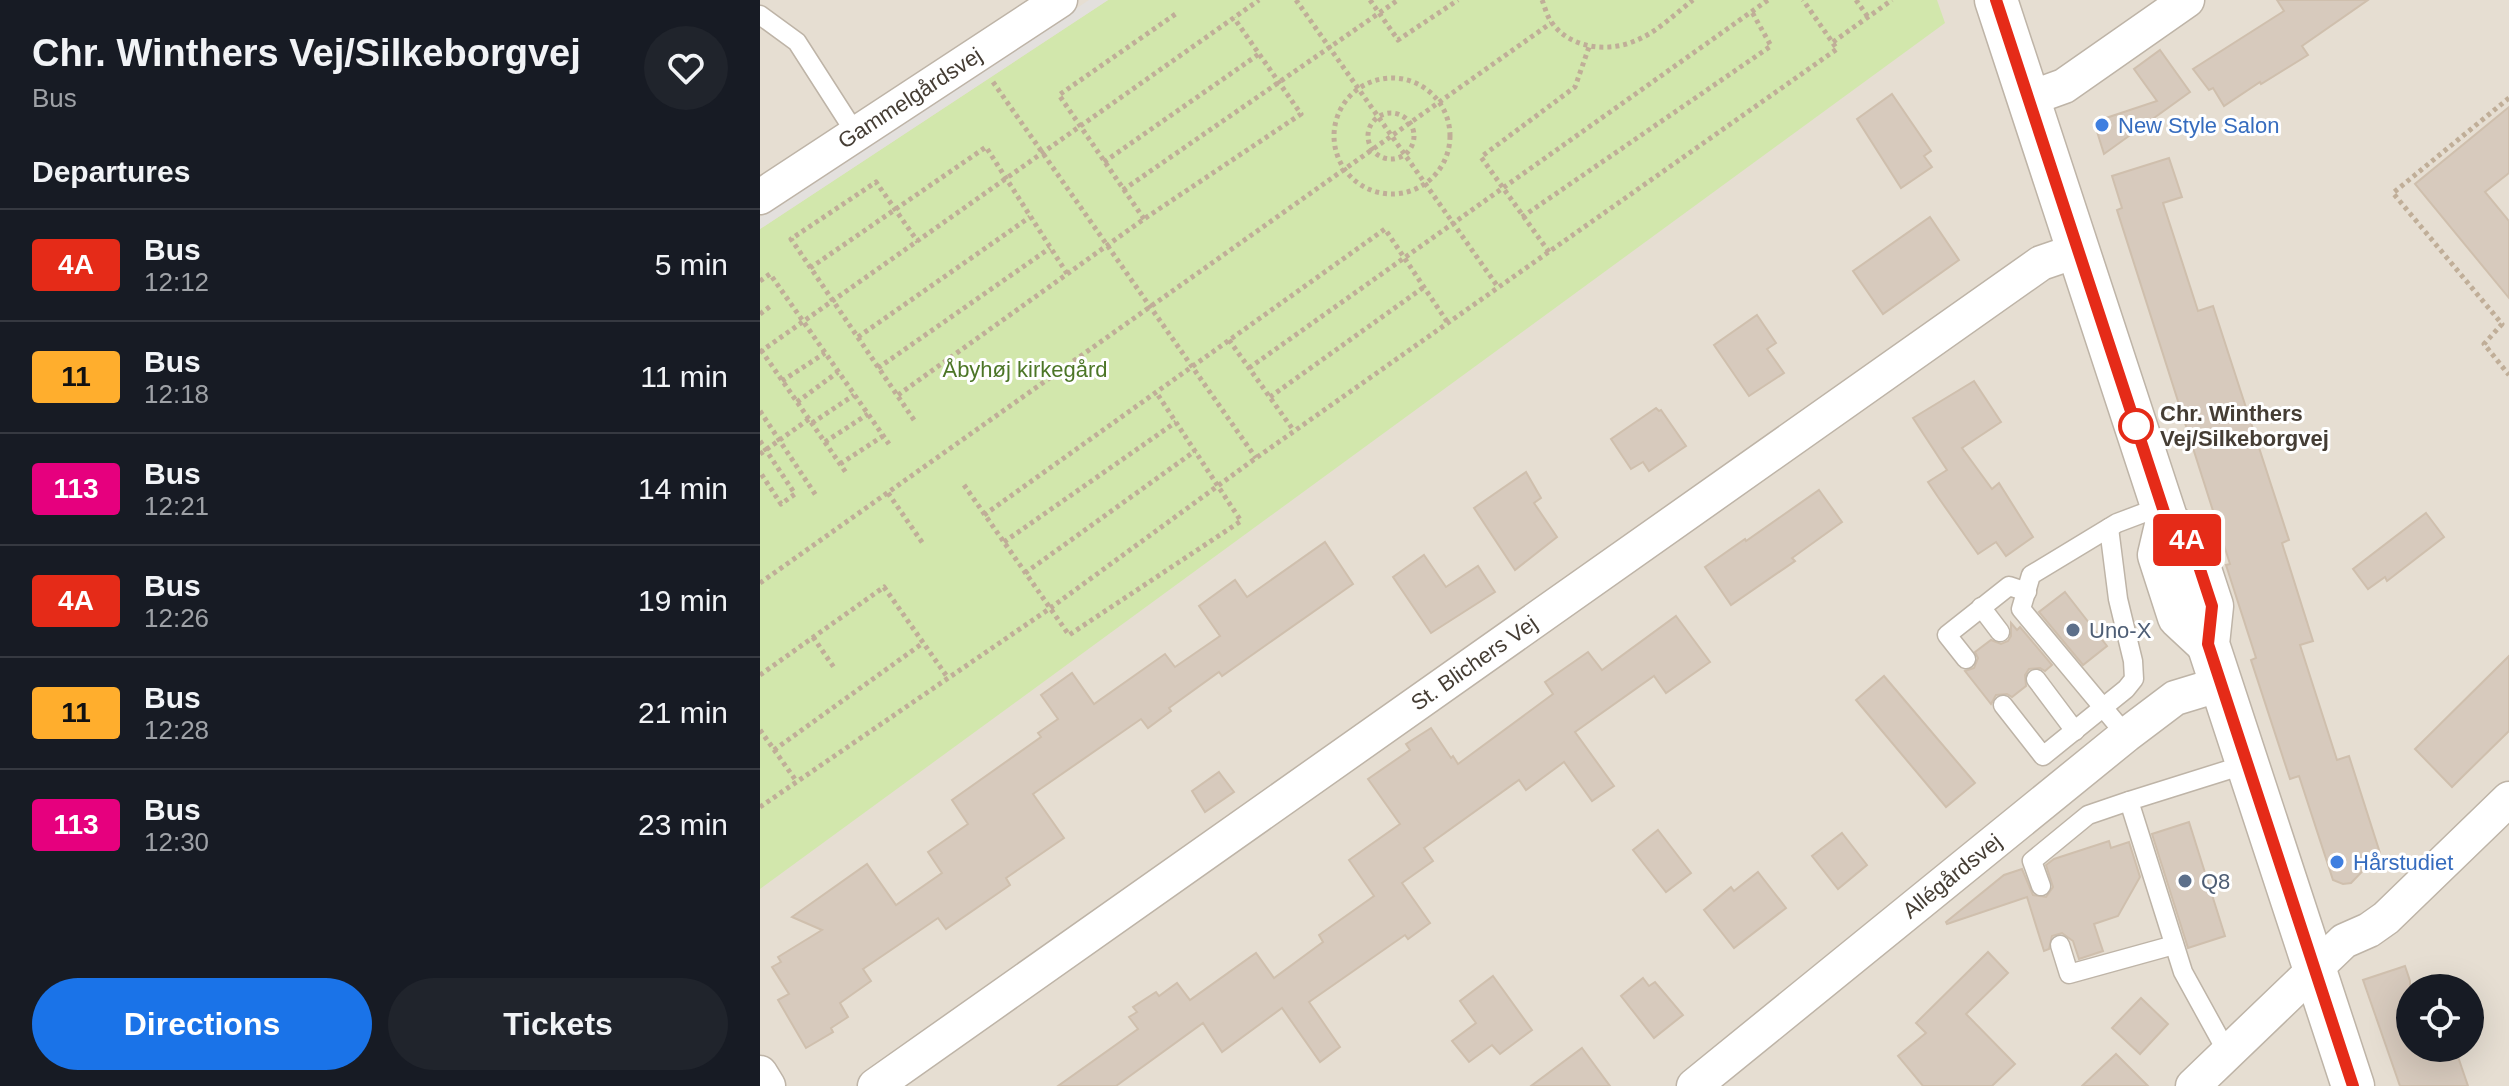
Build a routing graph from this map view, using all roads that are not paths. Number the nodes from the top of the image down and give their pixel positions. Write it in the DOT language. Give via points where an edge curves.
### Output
graph roads {
  1 [pos="1060,0"];
  2 [pos="1996,0"];
  3 [pos="2187,0"];
  4 [pos="760,15"];
  5 [pos="2028,99"];
  6 [pos="856,134"];
  7 [pos="760,197"];
  8 [pos="2079,250"];
  9 [pos="2165,513"];
  10 [pos="2109,528"];
  11 [pos="2027,592"];
  12 [pos="1981,607"];
  13 [pos="2000,632"];
  14 [pos="1966,659"];
  15 [pos="2036,679"];
  16 [pos="2221,684"];
  17 [pos="2003,705"];
  18 [pos="2104,708"];
  19 [pos="2075,731"];
  20 [pos="2126,735"];
  21 [pos="2247,764"];
  22 [pos="2509,799"];
  23 [pos="2129,801"];
  24 [pos="2041,886"];
  25 [pos="2060,945"];
  26 [pos="2174,945"];
  27 [pos="2315,969"];
  28 [pos="2227,1052"];
  29 [pos="760,1073"];
  30 [pos="768,1086"];
  31 [pos="875,1086"];
  32 [pos="1694,1086"];
  33 [pos="2193,1086"];
  34 [pos="2353,1086"];
  1 -- 6 [label="street, Gammelgårdsvej"];
  2 -- 5 [label="street"];
  3 -- 5 [label="street" via="2064,86"];
  4 -- 6 [label="lane" via="797,42"];
  5 -- 8 [label="street"];
  6 -- 7 [label="street, Gammelgårdsvej"];
  8 -- 9 [label="street"];
  8 -- 31 [label="street, St. Blichers Vej" via="2041,263"];
  9 -- 10 [label="lane"];
  9 -- 16 [label="street" via="2159,555 2179,617 2208,644"];
  10 -- 11 [label="lane" via="2031,575"];
  10 -- 18 [label="lane" via="2134,679"];
  11 -- 12 [label="lane" via="2009,586"];
  11 -- 18 [label="lane" via="2021,609"];
  12 -- 13 [label="lane"];
  12 -- 14 [label="lane" via="1947,635"];
  15 -- 19 [label="lane"];
  16 -- 20 [label="street, Allégårdsvej" via="2175,698"];
  16 -- 21 [label="street"];
  17 -- 19 [label="lane" via="2043,756"];
  18 -- 19 [label="lane"];
  18 -- 20 [label="lane"];
  20 -- 32 [label="street, Allégårdsvej"];
  21 -- 23 [label="lane"];
  21 -- 27 [label="street"];
  22 -- 27 [label="street" via="2386,918 2344,941"];
  23 -- 24 [label="lane" via="2088,815 2032,861"];
  23 -- 26 [label="lane"];
  25 -- 26 [label="lane" via="2069,974"];
  26 -- 28 [label="lane"];
  27 -- 28 [label="street"];
  27 -- 34 [label="street"];
  28 -- 33 [label="street"];
  29 -- 30 [label="street"];
}
